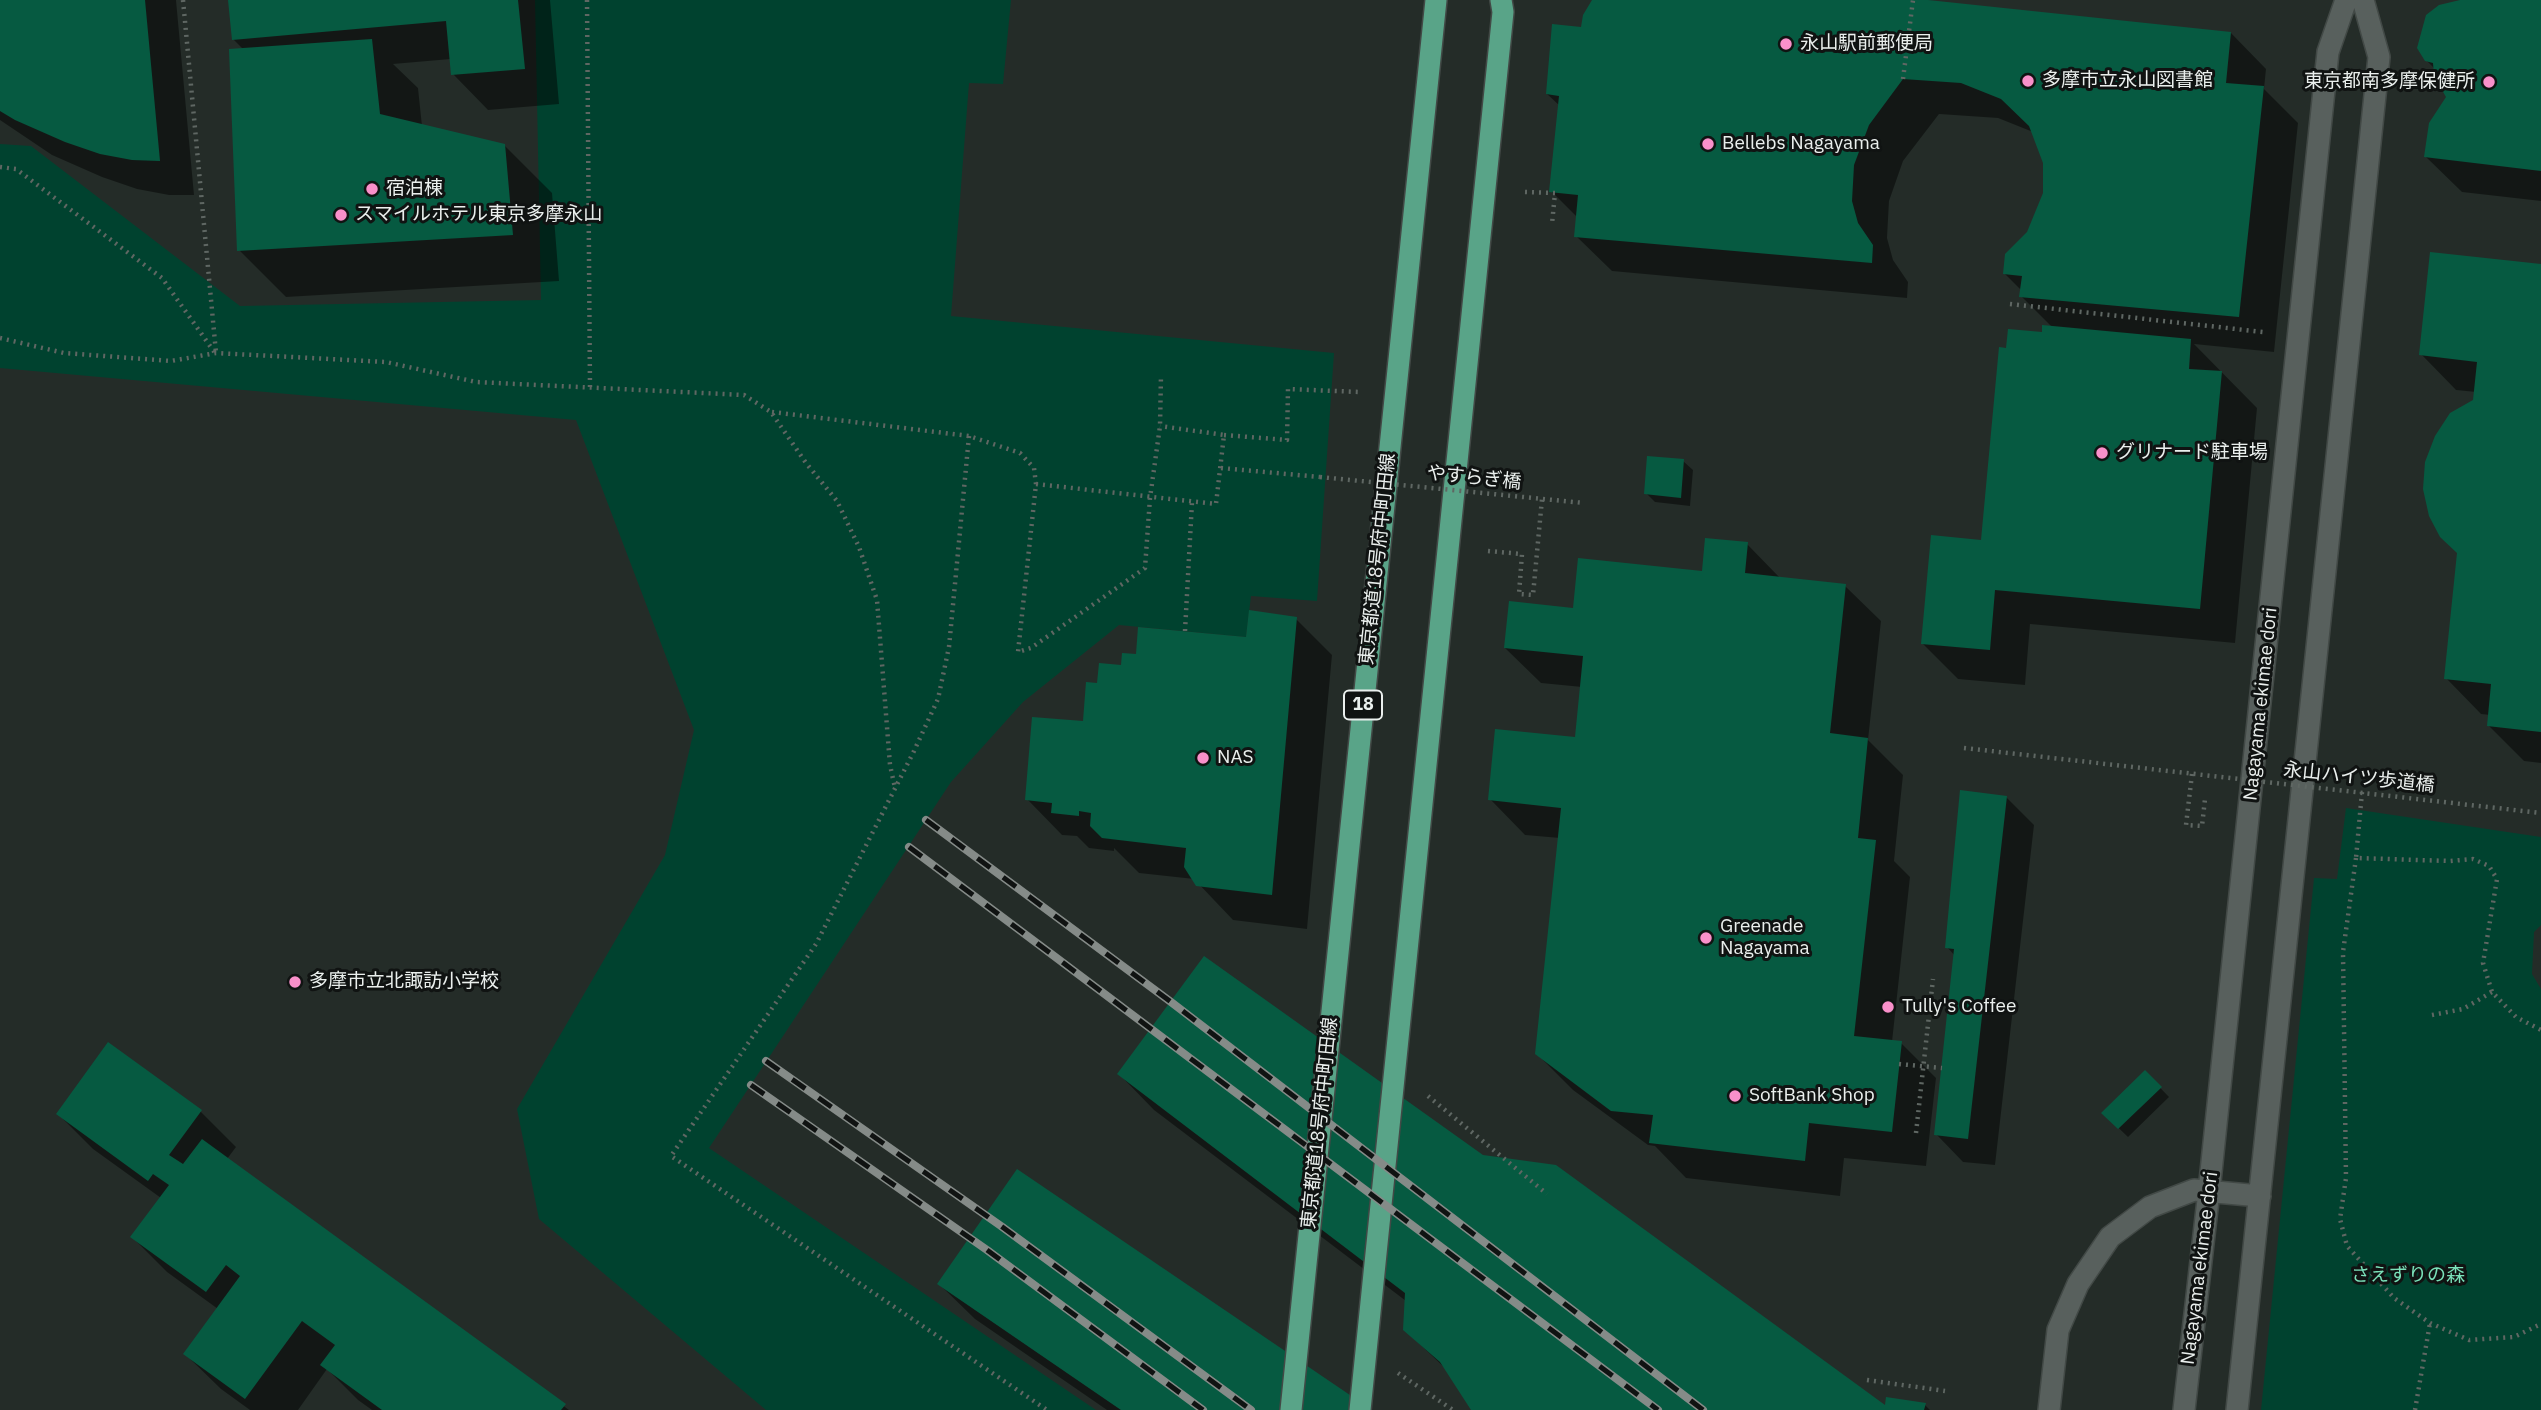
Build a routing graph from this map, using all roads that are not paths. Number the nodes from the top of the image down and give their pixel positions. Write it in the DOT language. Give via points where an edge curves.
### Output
graph roads {
  1 [pos="1436,0"];
  2 [pos="1500,0"];
  3 [pos="2346,0"];
  4 [pos="2363,0"];
  5 [pos="2209,1191"];
  6 [pos="2260,1196"];
  7 [pos="1291,1410"];
  8 [pos="1360,1410"];
  9 [pos="2049,1410"];
  10 [pos="2184,1410"];
  11 [pos="2237,1410"];
  1 -- 7 [label="main road, 東京都道18号府中町田線 / 18"];
  2 -- 8 [label="main road" via="1503,12"];
  3 -- 5 [label="street, Nagayama ekimae dori" via="2326,66"];
  4 -- 6 [label="street" via="2379,57"];
  5 -- 6 [label="street"];
  5 -- 9 [label="street" via="2194,1190 2150,1207 2101,1249 2078,1284 2058,1330"];
  5 -- 10 [label="street, Nagayama ekimae dori"];
  6 -- 11 [label="street"];
}
